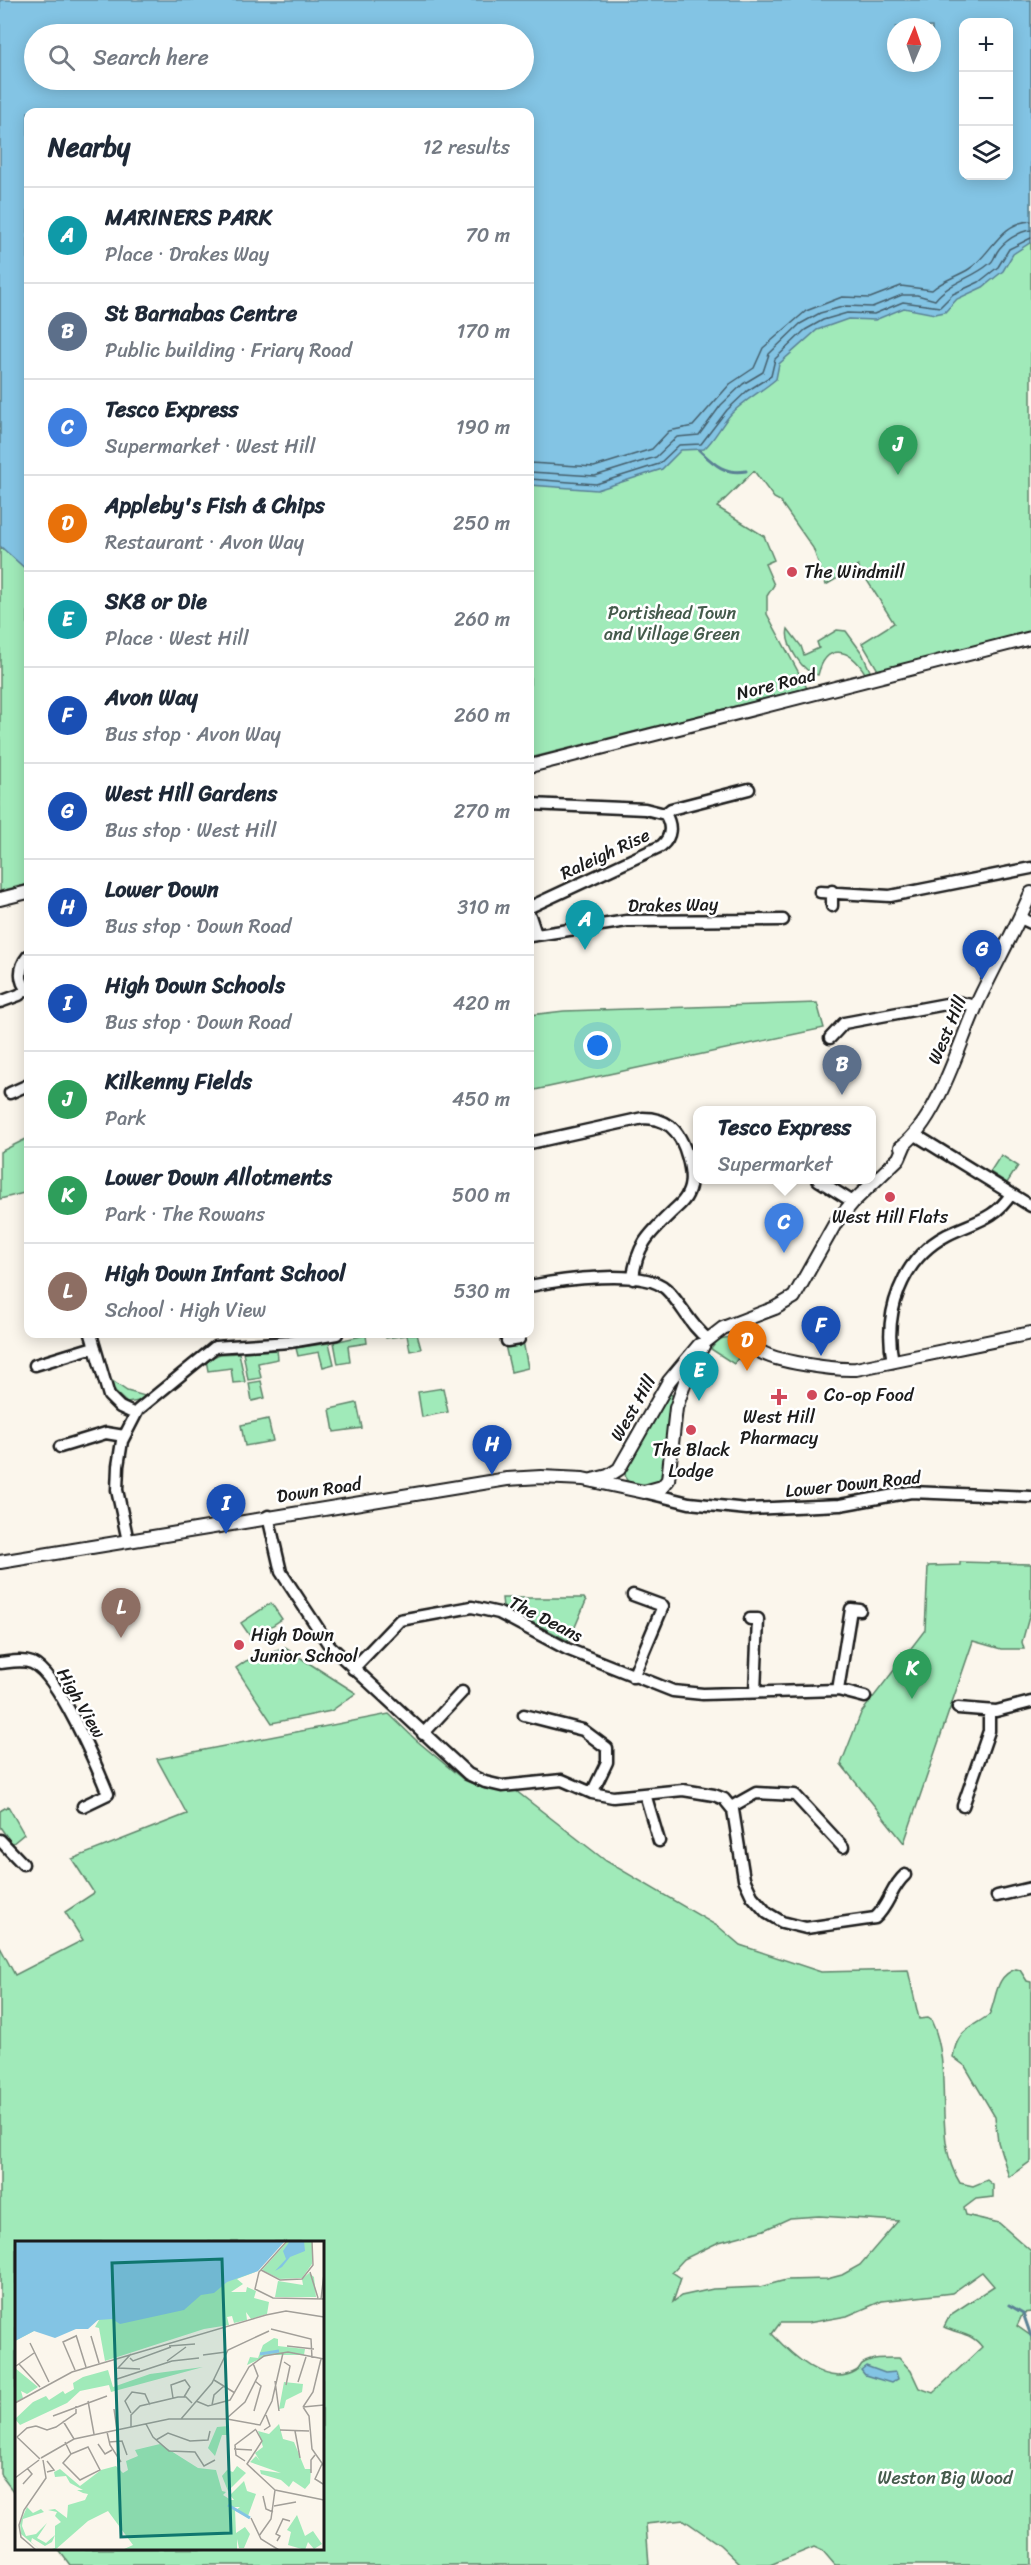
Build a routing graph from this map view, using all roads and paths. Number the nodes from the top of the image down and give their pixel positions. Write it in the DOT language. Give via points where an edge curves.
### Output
graph roads {
  1 [pos="1031,638"];
  2 [pos="534,765"];
  3 [pos="749,789"];
  4 [pos="534,804"];
  5 [pos="665,814"];
  6 [pos="1031,868"];
  7 [pos="832,891"];
  8 [pos="820,892"];
  9 [pos="24,893"];
  10 [pos="1031,893"];
  11 [pos="0,899"];
  12 [pos="534,905"];
  13 [pos="832,906"];
  14 [pos="783,920"];
  15 [pos="1025,921"];
  16 [pos="534,935"];
  17 [pos="24,965"];
  18 [pos="24,984"];
  19 [pos="24,992"];
  20 [pos="0,1002"];
  21 [pos="976,1006"];
  22 [pos="830,1038"];
  23 [pos="24,1087"];
  24 [pos="10,1093"];
  25 [pos="910,1139"];
  26 [pos="534,1142"];
  27 [pos="876,1180"];
  28 [pos="826,1184"];
  29 [pos="871,1184"];
  30 [pos="1011,1194"];
  31 [pos="853,1202"];
  32 [pos="1031,1206"];
  33 [pos="633,1279"];
  34 [pos="534,1282"];
  35 [pos="740,1322"];
  36 [pos="1031,1332"];
  37 [pos="91,1338"];
  38 [pos="290,1338"];
  39 [pos="707,1340"];
  40 [pos="94,1347"];
  41 [pos="893,1362"];
  42 [pos="35,1365"];
  43 [pos="669,1381"];
  44 [pos="682,1389"];
  45 [pos="135,1414"];
  46 [pos="124,1436"];
  47 [pos="60,1447"];
  48 [pos="619,1469"];
  49 [pos="590,1480"];
  50 [pos="668,1480"];
  51 [pos="641,1492"];
  52 [pos="1029,1495"];
  53 [pos="689,1503"];
  54 [pos="268,1516"];
  55 [pos="128,1541"];
  56 [pos="0,1562"];
  57 [pos="633,1595"];
  58 [pos="663,1606"];
  59 [pos="851,1609"];
  60 [pos="674,1610"];
  61 [pos="758,1619"];
  62 [pos="0,1663"];
  63 [pos="353,1669"];
  64 [pos="633,1677"];
  65 [pos="838,1690"];
  66 [pos="462,1692"];
  67 [pos="755,1692"];
  68 [pos="865,1697"];
  69 [pos="1031,1702"];
  70 [pos="958,1708"];
  71 [pos="989,1711"];
  72 [pos="529,1712"];
  73 [pos="423,1734"];
  74 [pos="806,1786"];
  75 [pos="592,1793"];
  76 [pos="645,1794"];
  77 [pos="799,1796"];
  78 [pos="967,1801"];
  79 [pos="83,1806"];
  80 [pos="731,1807"];
  81 [pos="654,1837"];
  82 [pos="0,1840"];
  83 [pos="838,1845"];
  84 [pos="23,1864"];
  85 [pos="900,1877"];
  86 [pos="1031,1888"];
  87 [pos="1003,1892"];
  1 -- 2 [label="street, Nore Road"];
  3 -- 5 [label="street, Raleigh Rise" via="671,809"];
  4 -- 5 [label="street, Raleigh Rise" via="645,809"];
  5 -- 12 [label="street, Raleigh Rise" via="670,834 659,848"];
  6 -- 7 [label="street" via="890,896"];
  7 -- 8 [label="street"];
  7 -- 13 [label="street"];
  9 -- 11 [label="street"];
  10 -- 15 [label="street, West Hill"];
  14 -- 16 [label="street, Drakes Way" via="634,921"];
  15 -- 21 [label="street, West Hill"];
  17 -- 18 [label="street"];
  19 -- 20 [label="street"];
  21 -- 22 [label="street" via="957,1002 844,1023"];
  21 -- 25 [label="street, West Hill" via="946,1079"];
  23 -- 24 [label="street"];
  25 -- 27 [label="street, West Hill" via="901,1156"];
  25 -- 30 [label="street"];
  26 -- 33 [label="street" via="643,1118 662,1121 675,1132 690,1172 689,1190 638,1251"];
  28 -- 31 [label="street"];
  29 -- 31 [label="street, West Hill"];
  30 -- 32 [label="street"];
  30 -- 41 [label="street" via="995,1214 940,1239 910,1269 891,1310"];
  31 -- 35 [label="street, West Hill" via="836,1222 794,1296"];
  33 -- 34 [label="street"];
  33 -- 39 [label="street" via="651,1280 664,1287"];
  35 -- 39 [label="street, West Hill"];
  35 -- 41 [label="street" via="756,1348 777,1358 850,1370"];
  36 -- 41 [label="street"];
  37 -- 40 [label="street"];
  38 -- 45 [label="street" via="215,1347"];
  39 -- 43 [label="street, West Hill" via="685,1359"];
  39 -- 44 [label="street, West Hill"];
  40 -- 42 [label="street"];
  40 -- 45 [label="street" via="109,1396"];
  43 -- 44 [label="street"];
  43 -- 48 [label="street, West Hill"];
  44 -- 50 [label="street, West Hill" via="673,1423"];
  45 -- 46 [label="street"];
  46 -- 47 [label="street" via="106,1433"];
  46 -- 55 [label="street" via="117,1485"];
  48 -- 49 [label="street, West Hill"];
  48 -- 51 [label="street, West Hill" via="625,1482"];
  49 -- 51 [label="street, Down Road"];
  49 -- 54 [label="street, Down Road" via="492,1480"];
  50 -- 51 [label="street" via="658,1490"];
  50 -- 53 [label="street" via="676,1497"];
  51 -- 53 [label="street, Lower Down Road"];
  52 -- 53 [label="street, Lower Down Road" via="902,1492 840,1505 766,1509"];
  54 -- 55 [label="street, Down Road"];
  54 -- 63 [label="street" via="281,1572 323,1637"];
  55 -- 56 [label="street, Down Road"];
  57 -- 58 [label="street"];
  58 -- 60 [label="street"];
  58 -- 64 [label="street"];
  59 -- 65 [label="street"];
  61 -- 67 [label="street"];
  62 -- 79 [label="street, High View" via="29,1662 47,1675 113,1792"];
  63 -- 64 [label="street, The Deans" via="400,1620 472,1607 499,1613 567,1650"];
  63 -- 73 [label="street"];
  64 -- 67 [label="street, The Deans" via="689,1694"];
  65 -- 67 [label="street, The Deans"];
  65 -- 68 [label="street, The Deans"];
  66 -- 73 [label="street"];
  69 -- 71 [label="street"];
  70 -- 71 [label="street"];
  71 -- 78 [label="street" via="989,1731"];
  72 -- 75 [label="street" via="585,1731 607,1748 610,1754"];
  73 -- 75 [label="street" via="465,1772 485,1782 512,1786 561,1780"];
  74 -- 77 [label="street"];
  75 -- 76 [label="street" via="617,1797"];
  76 -- 80 [label="street" via="700,1791 724,1799"];
  76 -- 81 [label="street"];
  77 -- 80 [label="street" via="756,1793"];
  77 -- 83 [label="street"];
  80 -- 85 [label="street" via="744,1879 752,1896 774,1918 798,1927 816,1928 835,1917 875,1918"];
  82 -- 84 [label="street"];
  86 -- 87 [label="street"];
}
